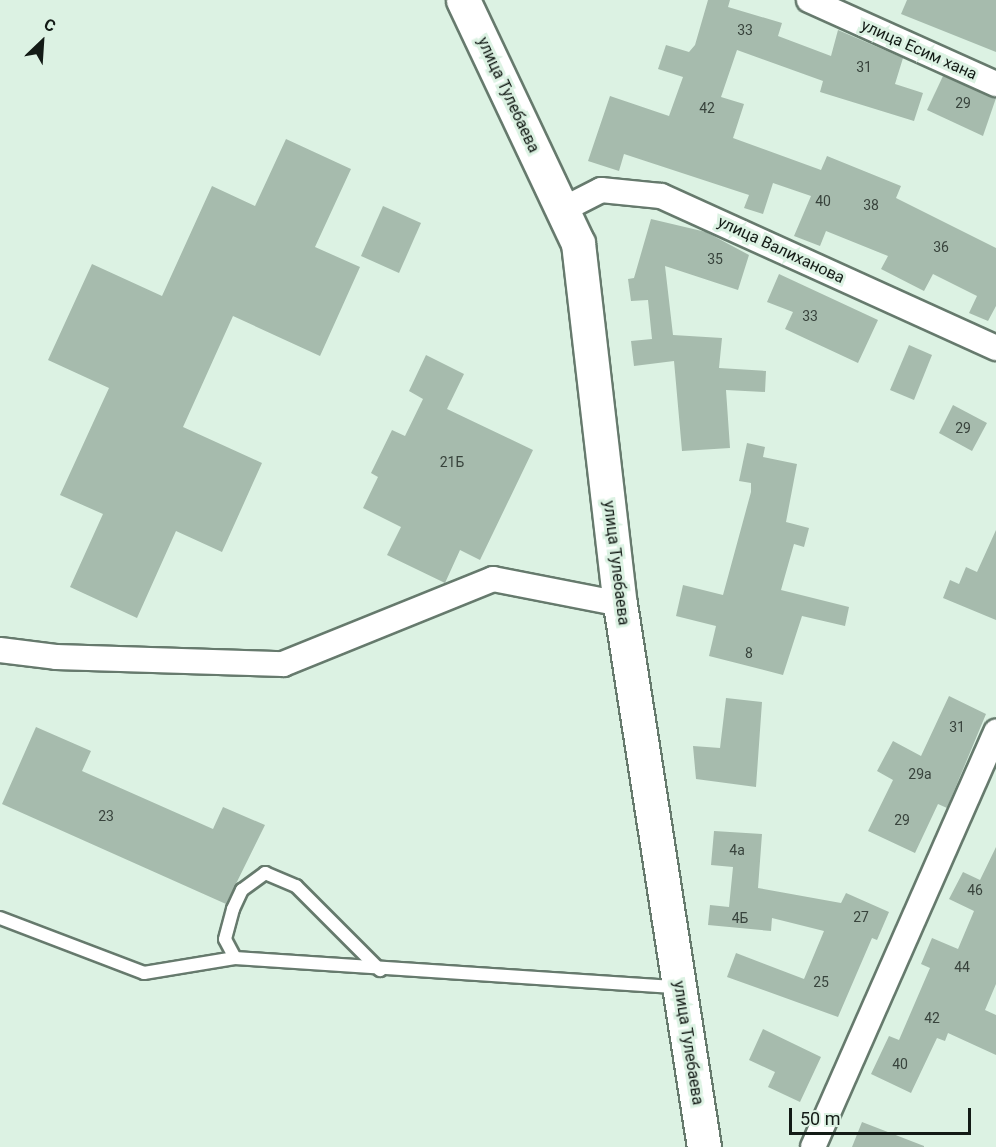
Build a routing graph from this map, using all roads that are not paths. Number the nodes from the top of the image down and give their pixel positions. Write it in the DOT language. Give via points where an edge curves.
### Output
graph roads {
  1 [pos="463,0"];
  2 [pos="809,0"];
  3 [pos="996,84"];
  4 [pos="562,210"];
  5 [pos="996,348"];
  6 [pos="621,604"];
  7 [pos="0,650"];
  8 [pos="996,732"];
  9 [pos="0,918"];
  10 [pos="235,958"];
  11 [pos="380,970"];
  12 [pos="679,987"];
  13 [pos="704,1147"];
  14 [pos="813,1147"];
  1 -- 4 [label="street, улица Тулебаева"];
  2 -- 3 [label="street, улица Есим хана"];
  4 -- 5 [label="street, улица Валиханова" via="601,190 661,196"];
  4 -- 6 [label="street, улица Тулебаева" via="578,243"];
  6 -- 7 [label="street" via="493,579 283,664"];
  6 -- 12 [label="street, улица Тулебаева"];
  8 -- 14 [label="street"];
  9 -- 10 [label="lane" via="144,973"];
  10 -- 11 [label="lane"];
  10 -- 11 [label="lane" via="225,939 233,909 242,890 265,873 297,886"];
  11 -- 12 [label="lane"];
  12 -- 13 [label="street, улица Тулебаева"];
}
